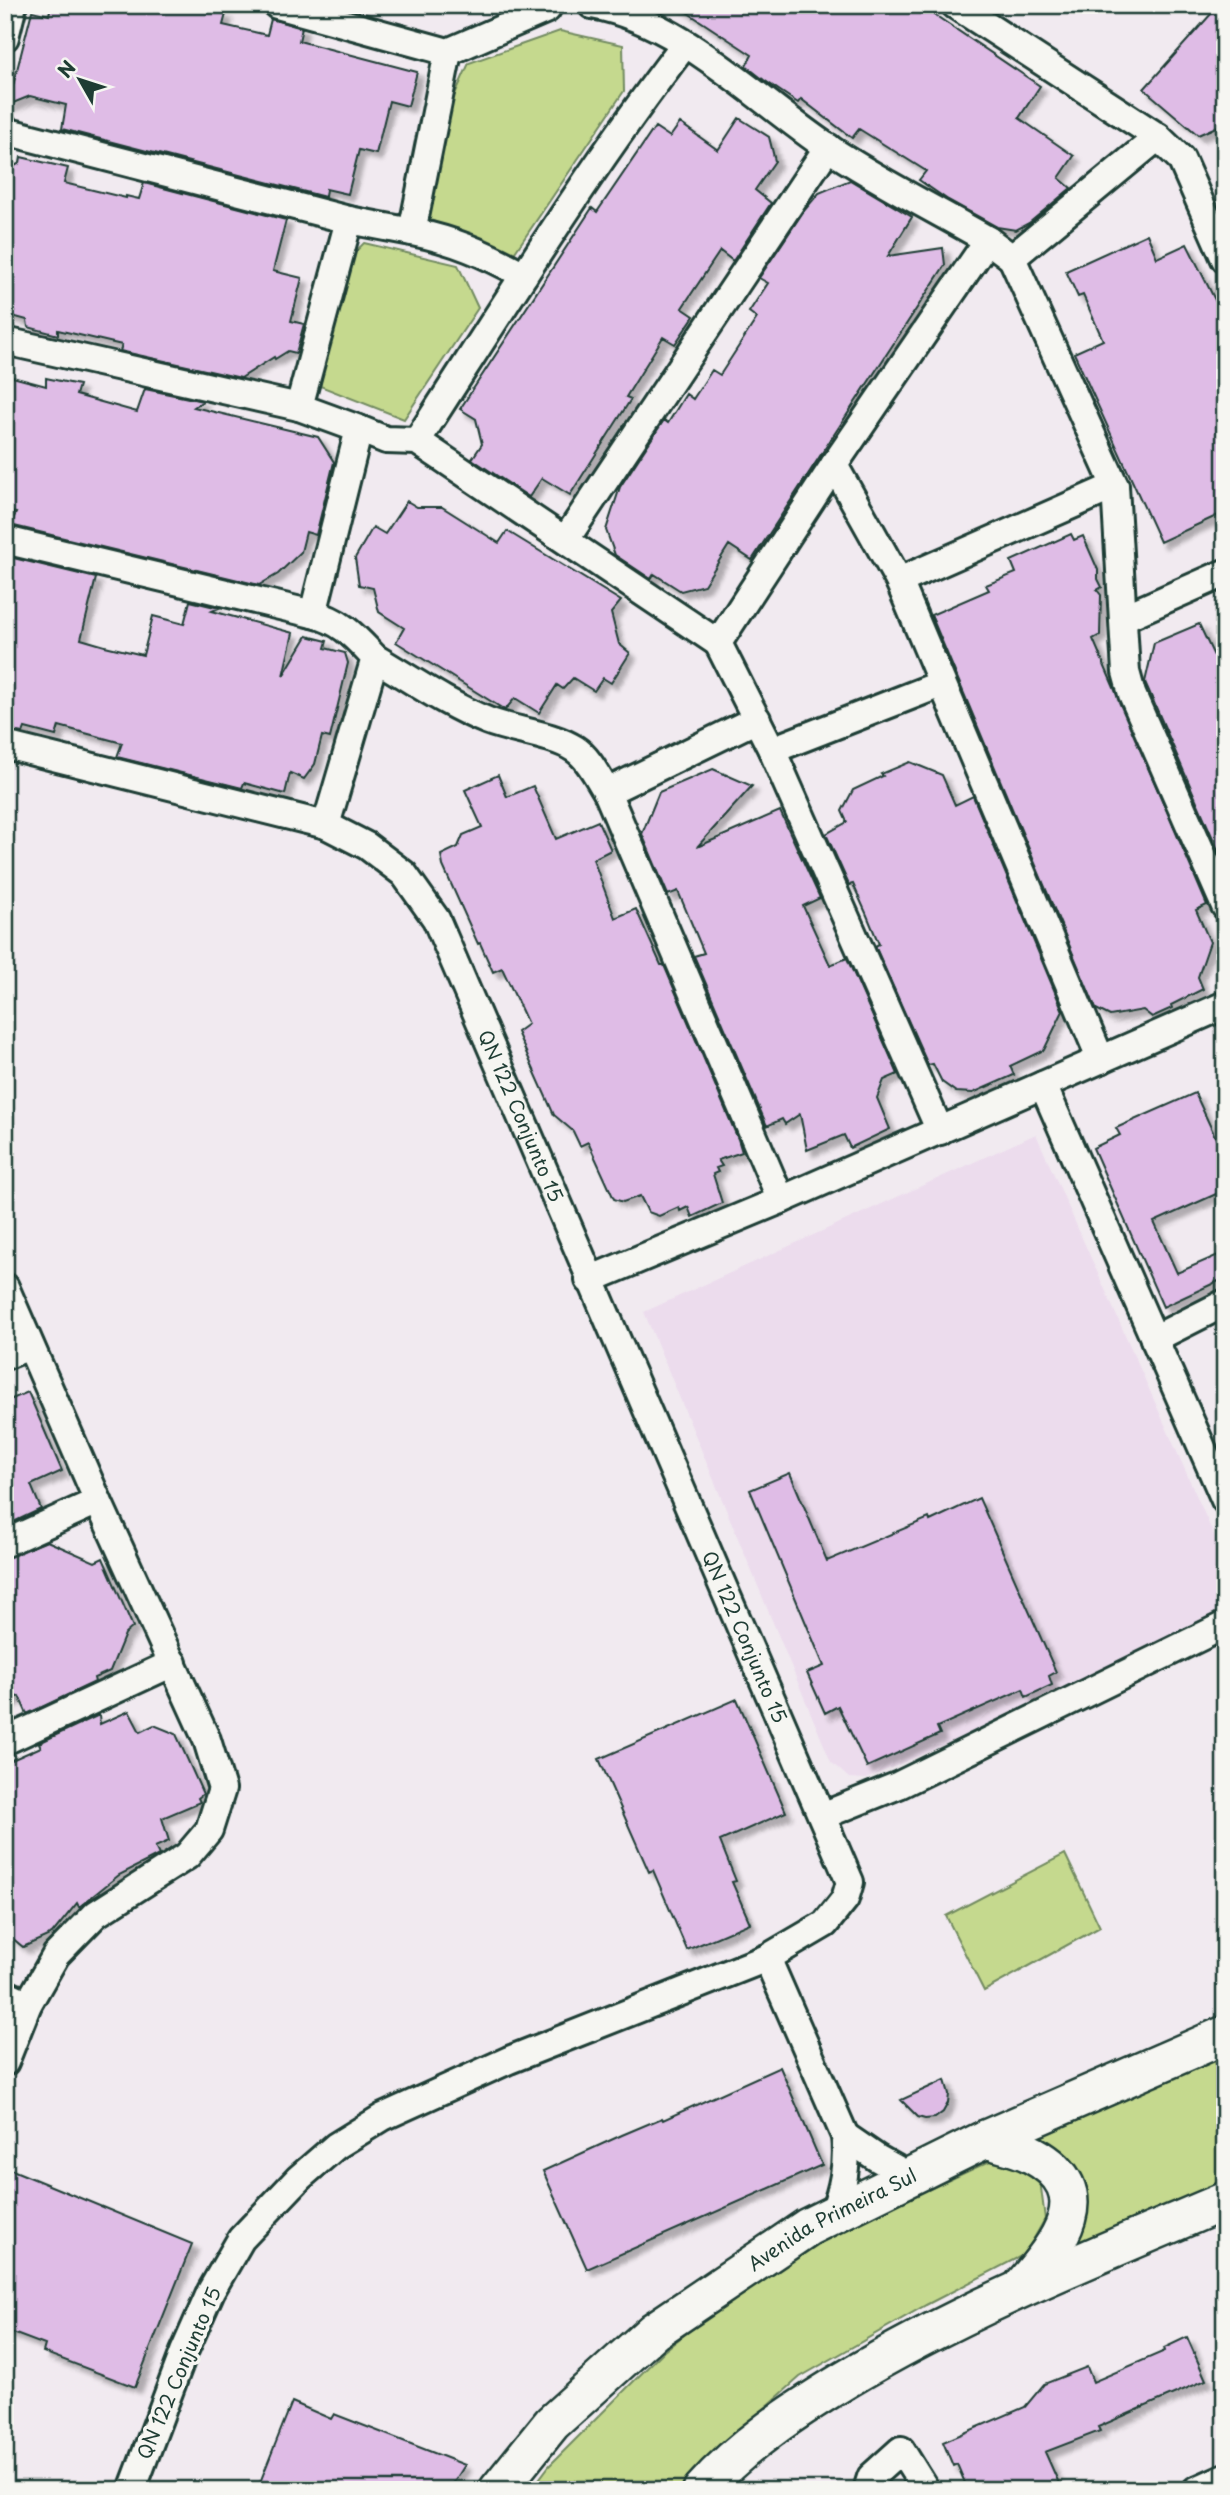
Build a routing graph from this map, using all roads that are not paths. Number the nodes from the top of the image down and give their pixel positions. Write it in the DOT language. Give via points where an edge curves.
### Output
graph roads {
  1 [pos="13,5"];
  2 [pos="276,5"];
  3 [pos="578,5"];
  4 [pos="592,5"];
  5 [pos="955,5"];
  6 [pos="546,7"];
  7 [pos="5,37"];
  8 [pos="685,44"];
  9 [pos="449,52"];
  10 [pos="5,131"];
  11 [pos="1158,137"];
  12 [pos="828,147"];
  13 [pos="349,220"];
  14 [pos="412,232"];
  15 [pos="988,240"];
  16 [pos="1012,258"];
  17 [pos="1225,259"];
  18 [pos="524,275"];
  19 [pos="5,341"];
  20 [pos="299,407"];
  21 [pos="359,429"];
  22 [pos="417,441"];
  23 [pos="834,465"];
  24 [pos="1115,486"];
  25 [pos="566,539"];
  26 [pos="5,540"];
  27 [pos="1225,573"];
  28 [pos="899,581"];
  29 [pos="313,614"];
  30 [pos="1123,618"];
  31 [pos="718,643"];
  32 [pos="375,658"];
  33 [pos="941,684"];
  34 [pos="757,719"];
  35 [pos="5,745"];
  36 [pos="772,750"];
  37 [pos="607,792"];
  38 [pos="326,825"];
  39 [pos="1225,906"];
  40 [pos="1225,1005"];
  41 [pos="1101,1060"];
  42 [pos="1043,1085"];
  43 [pos="940,1131"];
  44 [pos="781,1200"];
  45 [pos="589,1280"];
  46 [pos="5,1287"];
  47 [pos="1225,1303"];
  48 [pos="1154,1339"];
  49 [pos="30,1346"];
  50 [pos="5,1356"];
  51 [pos="1225,1500"];
  52 [pos="98,1501"];
  53 [pos="5,1543"];
  54 [pos="1225,1625"];
  55 [pos="173,1663"];
  56 [pos="5,1741"];
  57 [pos="822,1816"];
  58 [pos="767,1958"];
  59 [pos="17,1998"];
  60 [pos="1225,2035"];
  61 [pos="5,2062"];
  62 [pos="845,2136"];
  63 [pos="986,2139"];
  64 [pos="911,2177"];
  65 [pos="1225,2201"];
  66 [pos="833,2215"];
  67 [pos="1021,2289"];
  68 [pos="1225,2477"];
  69 [pos="131,2490"];
  70 [pos="498,2490"];
  71 [pos="702,2490"];
  72 [pos="867,2490"];
  73 [pos="926,2490"];
  74 [pos="1196,2490"];
  1 -- 7 [label="street"];
  2 -- 9 [label="street"];
  3 -- 6 [label="street"];
  4 -- 8 [label="street" via="644,20"];
  5 -- 11 [label="street"];
  6 -- 9 [label="street"];
  8 -- 12 [label="street"];
  8 -- 18 [label="street" via="643,98"];
  9 -- 14 [label="street"];
  10 -- 13 [label="street"];
  11 -- 16 [label="street"];
  11 -- 17 [label="street" via="1181,159"];
  12 -- 15 [label="street"];
  12 -- 25 [label="street"];
  13 -- 14 [label="street"];
  13 -- 20 [label="street"];
  14 -- 18 [label="street" via="479,250"];
  15 -- 16 [label="street"];
  15 -- 23 [label="street"];
  16 -- 24 [label="street"];
  18 -- 22 [label="street"];
  19 -- 20 [label="street"];
  20 -- 21 [label="street"];
  21 -- 22 [label="street" via="386,440"];
  21 -- 29 [label="street"];
  22 -- 25 [label="street"];
  23 -- 28 [label="street"];
  23 -- 31 [label="street"];
  24 -- 28 [label="street"];
  24 -- 30 [label="street"];
  25 -- 31 [label="street"];
  26 -- 29 [label="street"];
  27 -- 30 [label="street"];
  28 -- 33 [label="street"];
  29 -- 32 [label="street" via="348,630"];
  30 -- 39 [label="street" via="1132,694"];
  31 -- 34 [label="street"];
  32 -- 37 [label="street" via="474,715 578,750"];
  32 -- 38 [label="street"];
  33 -- 36 [label="street"];
  33 -- 41 [label="street"];
  34 -- 36 [label="street"];
  34 -- 37 [label="street"];
  35 -- 38 [label="street, QN 122 Conjunto 15"];
  36 -- 43 [label="street"];
  37 -- 44 [label="street"];
  38 -- 45 [label="street, QN 122 Conjunto 15" via="367,846 404,874 436,919"];
  40 -- 41 [label="street"];
  41 -- 42 [label="street"];
  42 -- 43 [label="street"];
  42 -- 48 [label="street"];
  43 -- 44 [label="street"];
  44 -- 45 [label="street"];
  45 -- 57 [label="street, QN 122 Conjunto 15"];
  46 -- 49 [label="street"];
  47 -- 48 [label="street"];
  48 -- 51 [label="street"];
  49 -- 50 [label="street"];
  49 -- 52 [label="street"];
  52 -- 53 [label="street"];
  52 -- 55 [label="street"];
  54 -- 57 [label="street" via="899,1785"];
  55 -- 56 [label="street"];
  55 -- 59 [label="street" via="207,1740 222,1790 209,1830 187,1856 96,1914"];
  57 -- 58 [label="street, QN 122 Conjunto 15" via="850,1882 845,1899 825,1924"];
  58 -- 62 [label="street"];
  58 -- 69 [label="street, QN 122 Conjunto 15" via="509,2060 383,2117 336,2146 242,2239 211,2291"];
  59 -- 61 [label="street"];
  60 -- 63 [label="main road, Avenida Primeira Sul"];
  62 -- 64 [label="street"];
  62 -- 66 [label="street" via="845,2179"];
  63 -- 64 [label="main road, Avenida Primeira Sul"];
  63 -- 67 [label="main road" via="1032,2154 1050,2167 1069,2193 1066,2224 1053,2249"];
  64 -- 66 [label="main road, Avenida Primeira Sul"];
  65 -- 67 [label="main road"];
  66 -- 70 [label="main road, Avenida Primeira Sul" via="798,2233 654,2331 552,2423"];
  67 -- 71 [label="main road" via="901,2346 824,2393 772,2428"];
  68 -- 74 [label="street"];
  72 -- 73 [label="street" via="871,2477 901,2450"];
}
